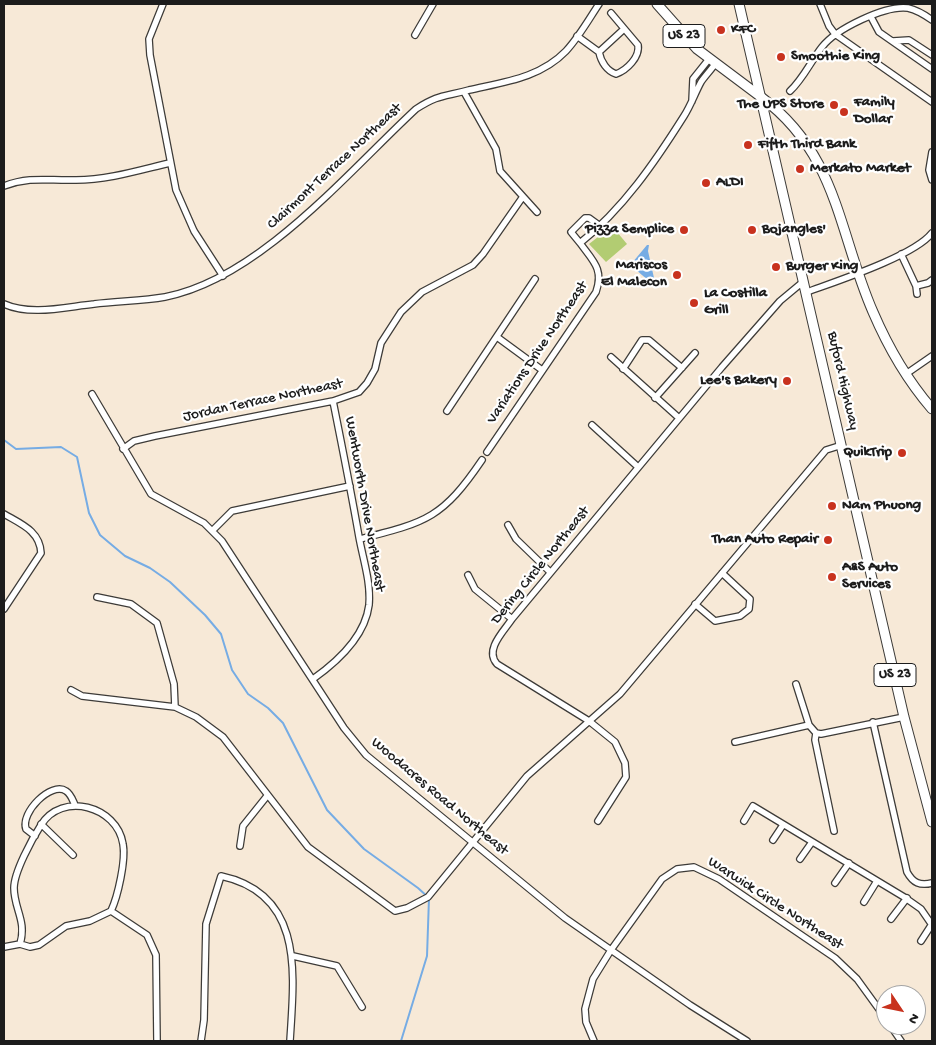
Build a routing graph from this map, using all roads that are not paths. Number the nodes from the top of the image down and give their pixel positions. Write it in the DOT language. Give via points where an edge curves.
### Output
graph roads {
  1 [pos="163,4"];
  2 [pos="433,4"];
  3 [pos="599,4"];
  4 [pos="657,4"];
  5 [pos="739,4"];
  6 [pos="820,4"];
  7 [pos="611,13"];
  8 [pos="871,16"];
  9 [pos="932,20"];
  10 [pos="624,29"];
  11 [pos="835,34"];
  12 [pos="415,36"];
  13 [pos="577,36"];
  14 [pos="892,41"];
  15 [pos="599,52"];
  16 [pos="932,55"];
  17 [pos="712,61"];
  18 [pos="932,69"];
  19 [pos="790,91"];
  20 [pos="464,92"];
  21 [pos="761,97"];
  22 [pos="932,102"];
  23 [pos="932,152"];
  24 [pos="170,163"];
  25 [pos="932,180"];
  26 [pos="4,186"];
  27 [pos="522,198"];
  28 [pos="537,212"];
  29 [pos="600,226"];
  30 [pos="932,233"];
  31 [pos="580,243"];
  32 [pos="901,254"];
  33 [pos="859,271"];
  34 [pos="223,276"];
  35 [pos="536,279"];
  36 [pos="932,280"];
  37 [pos="804,281"];
  38 [pos="916,286"];
  39 [pos="807,292"];
  40 [pos="918,294"];
  41 [pos="4,304"];
  42 [pos="497,337"];
  43 [pos="695,353"];
  44 [pos="932,356"];
  45 [pos="611,358"];
  46 [pos="682,368"];
  47 [pos="623,369"];
  48 [pos="542,370"];
  49 [pos="906,374"];
  50 [pos="92,394"];
  51 [pos="656,398"];
  52 [pos="332,401"];
  53 [pos="932,409"];
  54 [pos="447,411"];
  55 [pos="679,418"];
  56 [pos="592,425"];
  57 [pos="842,444"];
  58 [pos="123,449"];
  59 [pos="487,452"];
  60 [pos="482,460"];
  61 [pos="638,467"];
  62 [pos="350,486"];
  63 [pos="4,514"];
  64 [pos="508,525"];
  65 [pos="213,530"];
  66 [pos="360,539"];
  67 [pos="550,572"];
  68 [pos="722,573"];
  69 [pos="468,575"];
  70 [pos="97,598"];
  71 [pos="695,604"];
  72 [pos="4,609"];
  73 [pos="512,618"];
  74 [pos="312,679"];
  75 [pos="796,684"];
  76 [pos="71,690"];
  77 [pos="175,707"];
  78 [pos="904,717"];
  79 [pos="589,721"];
  80 [pos="873,722"];
  81 [pos="809,725"];
  82 [pos="816,733"];
  83 [pos="735,742"];
  84 [pos="267,796"];
  85 [pos="75,805"];
  86 [pos="598,821"];
  87 [pos="744,821"];
  88 [pos="932,822"];
  89 [pos="41,824"];
  90 [pos="784,825"];
  91 [pos="834,831"];
  92 [pos="35,836"];
  93 [pos="773,840"];
  94 [pos="472,842"];
  95 [pos="812,842"];
  96 [pos="240,846"];
  97 [pos="73,855"];
  98 [pos="800,859"];
  99 [pos="849,863"];
  100 [pos="877,881"];
  101 [pos="835,883"];
  102 [pos="932,883"];
  103 [pos="907,898"];
  104 [pos="864,902"];
  105 [pos="111,912"];
  106 [pos="890,919"];
  107 [pos="932,924"];
  108 [pos="921,941"];
  109 [pos="20,944"];
  110 [pos="4,947"];
  111 [pos="610,950"];
  112 [pos="293,956"];
  113 [pos="876,1004"];
  114 [pos="362,1007"];
  115 [pos="157,1041"];
  116 [pos="201,1041"];
  117 [pos="290,1041"];
  118 [pos="594,1041"];
  119 [pos="747,1041"];
  1 -- 24 [label="street" via="149,39"];
  2 -- 12 [label="street"];
  3 -- 13 [label="street, Clairmont Terrace Northeast"];
  4 -- 17 [label="main road, US 23" via="690,42"];
  5 -- 21 [label="main road, Buford Highway"];
  6 -- 11 [label="street"];
  7 -- 10 [label="street"];
  8 -- 9 [label="street" via="906,8"];
  8 -- 11 [label="street"];
  8 -- 14 [label="street" via="875,27"];
  10 -- 15 [label="street"];
  10 -- 15 [label="street" via="638,45 639,51 622,72 611,72"];
  11 -- 19 [label="street" via="822,46"];
  11 -- 22 [label="street"];
  13 -- 15 [label="street"];
  13 -- 20 [label="street, Clairmont Terrace Northeast" via="566,50 530,76"];
  14 -- 16 [label="street" via="910,40"];
  14 -- 18 [label="street"];
  17 -- 21 [label="main road, US 23"];
  17 -- 29 [label="street" via="693,79 692,101 667,141"];
  20 -- 27 [label="street" via="496,149 500,171"];
  20 -- 34 [label="street, Clairmont Terrace Northeast" via="434,97 416,109 283,235"];
  21 -- 33 [label="main road" via="794,125 820,163"];
  21 -- 37 [label="main road, Buford Highway / US 23"];
  23 -- 25 [label="street" via="929,170"];
  24 -- 26 [label="street" via="118,175 76,180 33,178"];
  24 -- 34 [label="street" via="176,190 194,231"];
  27 -- 28 [label="street"];
  27 -- 52 [label="street, Jordan Terrace Northeast" via="473,265 422,292 401,312 381,343 368,384 359,392"];
  29 -- 31 [label="street"];
  29 -- 31 [label="street" via="585,218 571,232"];
  30 -- 32 [label="street"];
  31 -- 48 [label="street, Variations Drive Northeast" via="601,278 590,302"];
  32 -- 33 [label="street"];
  32 -- 38 [label="street"];
  33 -- 39 [label="street"];
  33 -- 49 [label="main road" via="873,313"];
  34 -- 41 [label="street, Clairmont Terrace Northeast" via="166,297 41,309"];
  35 -- 42 [label="street"];
  36 -- 38 [label="street"];
  37 -- 39 [label="main road, Buford Highway / US 23"];
  37 -- 55 [label="street, Dering Circle Northeast" via="780,300"];
  38 -- 40 [label="street"];
  39 -- 57 [label="main road, Buford Highway / US 23"];
  42 -- 48 [label="street"];
  42 -- 54 [label="street"];
  43 -- 46 [label="street"];
  44 -- 49 [label="street"];
  45 -- 47 [label="street"];
  46 -- 47 [label="street" via="649,340 642,340"];
  46 -- 51 [label="street"];
  47 -- 51 [label="street"];
  48 -- 59 [label="street, Variations Drive Northeast"];
  49 -- 53 [label="main road"];
  50 -- 58 [label="street, Woodacres Road Northeast"];
  51 -- 55 [label="street"];
  52 -- 58 [label="street, Jordan Terrace Northeast" via="155,436 134,441"];
  52 -- 62 [label="street, Wentworth Drive Northeast"];
  55 -- 61 [label="street, Dering Circle Northeast"];
  56 -- 61 [label="street"];
  57 -- 68 [label="street" via="826,450"];
  57 -- 78 [label="main road, Buford Highway / US 23"];
  58 -- 65 [label="street, Woodacres Road Northeast" via="151,494"];
  60 -- 66 [label="street" via="446,506 406,527"];
  61 -- 67 [label="street, Dering Circle Northeast"];
  62 -- 65 [label="street" via="232,511"];
  62 -- 66 [label="street, Wentworth Drive Northeast"];
  63 -- 72 [label="street" via="35,533 41,542 41,553"];
  64 -- 67 [label="street" via="516,539"];
  65 -- 74 [label="street, Woodacres Road Northeast"];
  66 -- 74 [label="street, Wentworth Drive Northeast" via="369,606 356,637 336,662"];
  67 -- 73 [label="street, Dering Circle Northeast"];
  68 -- 71 [label="street"];
  68 -- 71 [label="street" via="750,599 749,609 740,616 715,621"];
  69 -- 73 [label="street" via="475,589"];
  70 -- 77 [label="street" via="131,604 157,623 174,684"];
  71 -- 79 [label="street" via="620,694"];
  73 -- 79 [label="street, Dering Circle Northeast" via="492,650 494,661"];
  74 -- 94 [label="street, Woodacres Road Northeast" via="366,755"];
  75 -- 81 [label="street"];
  76 -- 77 [label="street" via="82,696"];
  77 -- 84 [label="street" via="196,716 223,736"];
  78 -- 80 [label="street"];
  78 -- 88 [label="main road, Buford Highway / US 23"];
  79 -- 86 [label="street, Dering Circle Northeast" via="615,742 627,771 623,784"];
  79 -- 94 [label="street" via="527,776"];
  80 -- 82 [label="street"];
  80 -- 102 [label="street" via="907,872 911,880 921,885"];
  81 -- 82 [label="street"];
  81 -- 83 [label="street"];
  82 -- 91 [label="street" via="814,740"];
  84 -- 94 [label="street" via="308,847 395,911 428,897"];
  84 -- 96 [label="street" via="243,826"];
  85 -- 89 [label="street" via="51,814"];
  85 -- 92 [label="street" via="62,790 45,795 33,806 25,821 26,829"];
  85 -- 105 [label="street" via="104,815 118,830 123,844 117,896"];
  87 -- 90 [label="street" via="753,806"];
  89 -- 92 [label="street"];
  89 -- 97 [label="street"];
  90 -- 93 [label="street"];
  90 -- 95 [label="street"];
  92 -- 109 [label="street" via="14,887 23,929"];
  94 -- 111 [label="street, Woodacres Road Northeast" via="565,918"];
  95 -- 98 [label="street"];
  95 -- 99 [label="street"];
  99 -- 100 [label="street"];
  99 -- 101 [label="street"];
  100 -- 103 [label="street"];
  100 -- 104 [label="street"];
  103 -- 106 [label="street"];
  103 -- 107 [label="street"];
  105 -- 109 [label="street" via="66,926 39,945"];
  105 -- 115 [label="street" via="147,935 154,951"];
  107 -- 108 [label="street"];
  109 -- 110 [label="street"];
  111 -- 113 [label="street, Warwick Circle Northeast" via="662,879 677,869 694,866 719,879 841,963"];
  111 -- 118 [label="street, Warwick Circle Northeast" via="593,979 586,1001 586,1022"];
  111 -- 119 [label="street, Woodacres Road Northeast"];
  112 -- 114 [label="street" via="336,966"];
  112 -- 116 [label="street" via="280,915 267,899 239,880 221,876 206,924"];
  112 -- 117 [label="street"];
}
